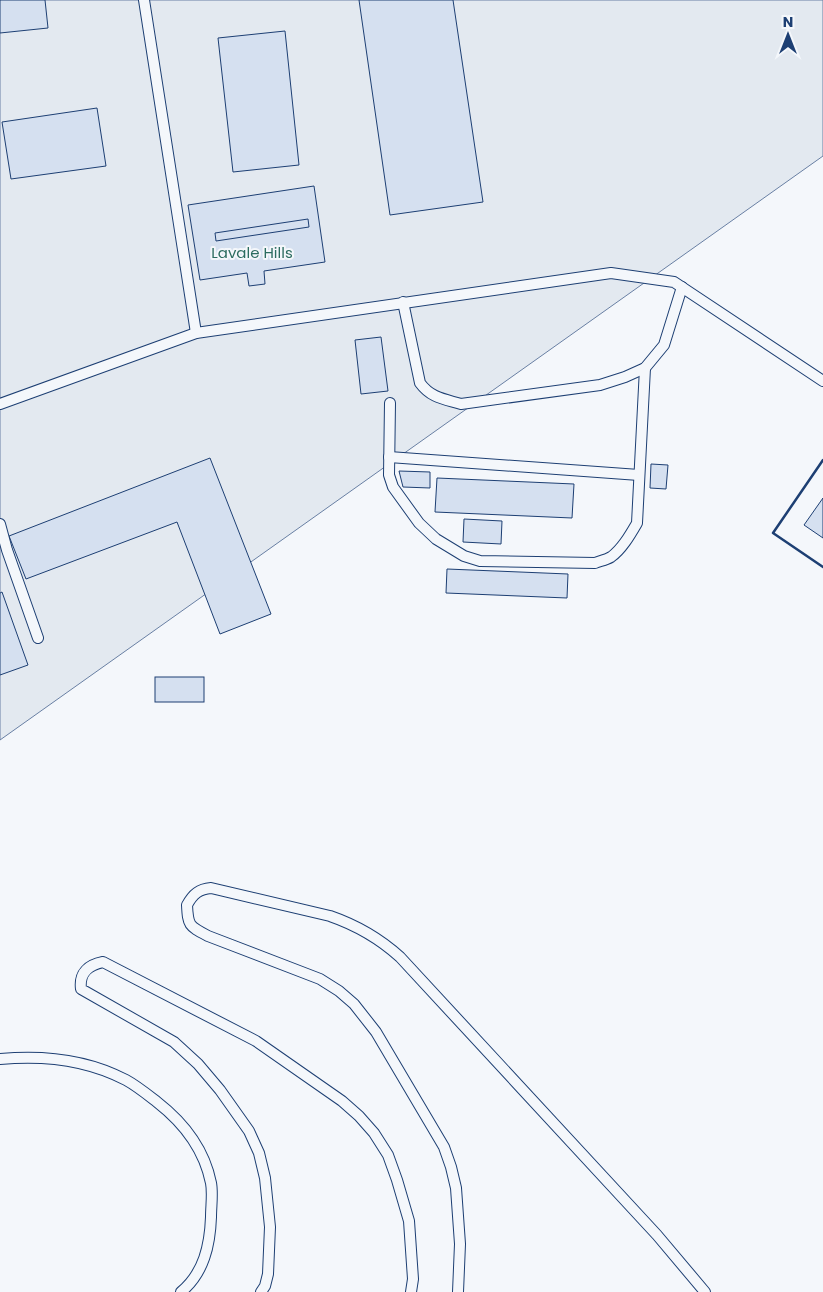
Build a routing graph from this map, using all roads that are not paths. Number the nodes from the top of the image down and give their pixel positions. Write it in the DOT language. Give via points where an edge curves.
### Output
graph roads {
  1 [pos="144,0"];
  2 [pos="682,287"];
  3 [pos="403,302"];
  4 [pos="196,332"];
  5 [pos="645,368"];
  6 [pos="823,381"];
  7 [pos="390,403"];
  8 [pos="0,404"];
  9 [pos="389,457"];
  10 [pos="640,475"];
  11 [pos="0,524"];
  12 [pos="38,638"];
  13 [pos="0,1059"];
  14 [pos="180,1292"];
  15 [pos="261,1292"];
  16 [pos="411,1292"];
  17 [pos="458,1292"];
  18 [pos="705,1292"];
  1 -- 4 [label="lane"];
  2 -- 3 [label="lane" via="674,282 611,273"];
  2 -- 5 [label="lane" via="664,345"];
  2 -- 6 [label="lane"];
  3 -- 4 [label="lane"];
  3 -- 5 [label="lane" via="420,383 426,392 460,404 600,385"];
  4 -- 8 [label="lane"];
  5 -- 10 [label="lane"];
  7 -- 9 [label="lane"];
  9 -- 10 [label="lane"];
  9 -- 10 [label="lane" via="393,487 419,523 452,550 480,561 595,564 610,557 637,524"];
  11 -- 12 [label="lane"];
  13 -- 14 [label="lane" via="41,1057 102,1069 127,1080 150,1096 188,1131 202,1154 211,1185 210,1232 203,1263"];
  15 -- 16 [label="lane" via="268,1274 270,1226 265,1178 249,1131 220,1090 174,1042 81,989 80,982 92,964 103,962 256,1041 359,1116 388,1155 397,1180 409,1221"];
  17 -- 18 [label="lane" via="460,1244 456,1188 451,1167 444,1147 376,1032 354,1004 320,979 192,928 187,917 187,904 197,892 211,888 330,916 348,922 386,944 650,1228"];
}
